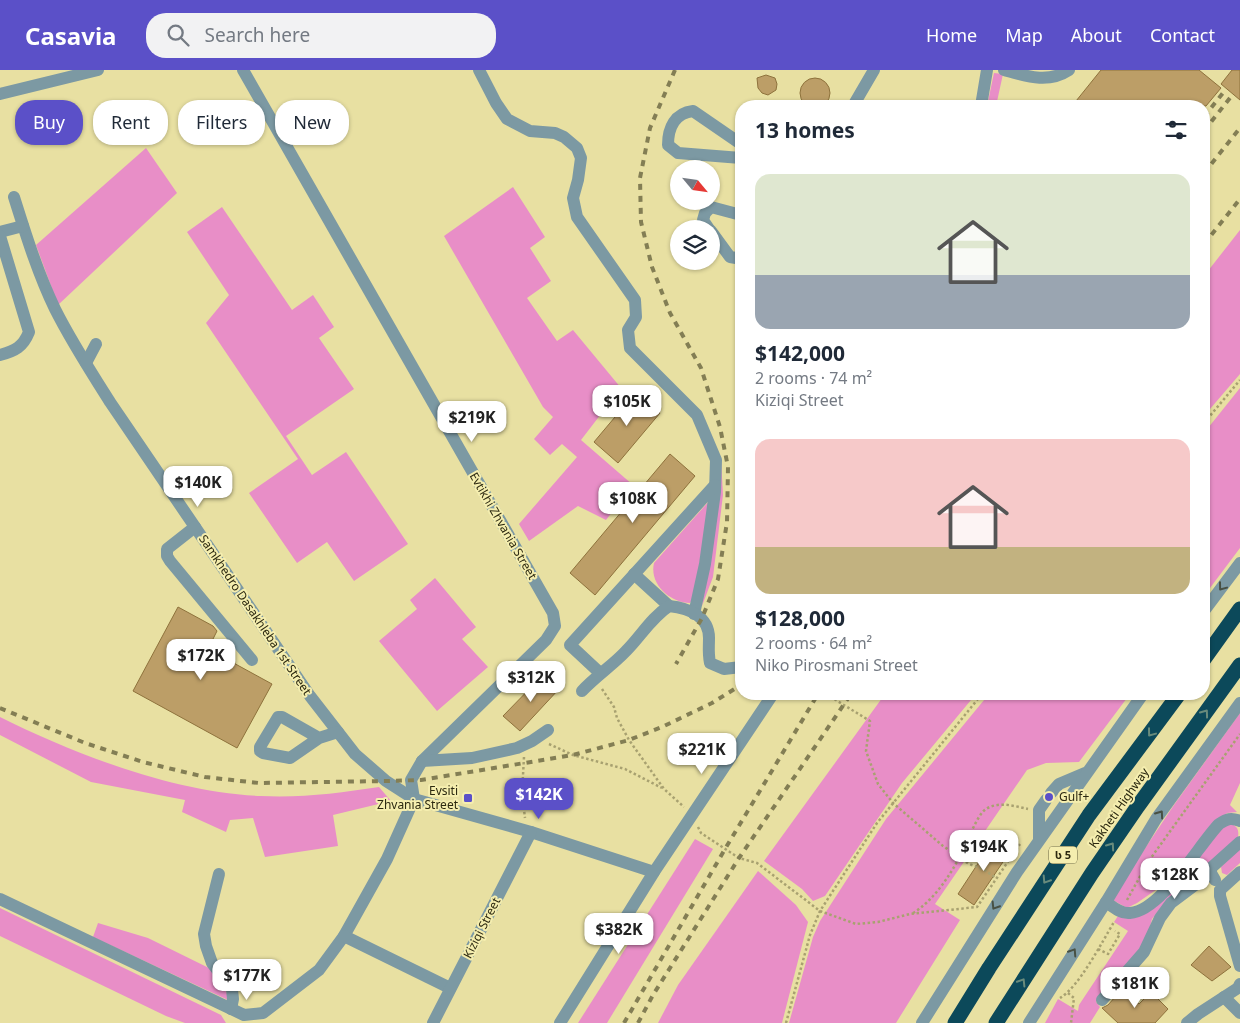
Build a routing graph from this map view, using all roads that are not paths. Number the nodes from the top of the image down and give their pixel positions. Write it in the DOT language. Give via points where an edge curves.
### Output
graph roads {
  1 [pos="98,70"];
  2 [pos="243,70"];
  3 [pos="479,70"];
  4 [pos="874,70"];
  5 [pos="987,70"];
  6 [pos="1004,70"];
  7 [pos="1069,70"];
  8 [pos="0,94"];
  9 [pos="856,100"];
  10 [pos="981,100"];
  11 [pos="735,140"];
  12 [pos="735,158"];
  13 [pos="14,198"];
  14 [pos="735,214"];
  15 [pos="703,220"];
  16 [pos="23,226"];
  17 [pos="0,232"];
  18 [pos="0,236"];
  19 [pos="720,244"];
  20 [pos="735,258"];
  21 [pos="96,344"];
  22 [pos="0,356"];
  23 [pos="86,364"];
  24 [pos="716,485"];
  25 [pos="195,527"];
  26 [pos="1240,563"];
  27 [pos="634,574"];
  28 [pos="1210,604"];
  29 [pos="669,606"];
  30 [pos="1240,609"];
  31 [pos="694,614"];
  32 [pos="1220,636"];
  33 [pos="1210,643"];
  34 [pos="1210,650"];
  35 [pos="252,660"];
  36 [pos="1240,665"];
  37 [pos="735,667"];
  38 [pos="598,675"];
  39 [pos="582,691"];
  40 [pos="769,700"];
  41 [pos="1138,700"];
  42 [pos="1175,700"];
  43 [pos="1240,703"];
  44 [pos="548,730"];
  45 [pos="338,732"];
  46 [pos="319,738"];
  47 [pos="422,761"];
  48 [pos="1085,773"];
  49 [pos="414,799"];
  50 [pos="1240,821"];
  51 [pos="528,831"];
  52 [pos="1039,839"];
  53 [pos="1240,842"];
  54 [pos="654,872"];
  55 [pos="1240,872"];
  56 [pos="1211,873"];
  57 [pos="219,874"];
  58 [pos="1225,885"];
  59 [pos="0,899"];
  60 [pos="1106,902"];
  61 [pos="344,936"];
  62 [pos="1240,966"];
  63 [pos="989,968"];
  64 [pos="1240,984"];
  65 [pos="450,988"];
  66 [pos="1224,997"];
  67 [pos="1102,1000"];
  68 [pos="231,1009"];
  69 [pos="1240,1013"];
  70 [pos="246,1019"];
  71 [pos="432,1023"];
  72 [pos="560,1023"];
  73 [pos="922,1023"];
  74 [pos="944,1023"];
  75 [pos="955,1023"];
  76 [pos="996,1023"];
  77 [pos="1029,1023"];
  78 [pos="1187,1023"];
  1 -- 8 [label="street"];
  2 -- 47 [label="street, Evtikhi Zhvania Street" via="553,613 555,626 546,640"];
  3 -- 24 [label="street" via="507,119 530,131 555,133 577,148 581,158 573,198 577,217 635,300 636,317 628,330 630,348 697,415 716,460"];
  4 -- 9 [label="street"];
  5 -- 10 [label="street"];
  6 -- 7 [label="street" via="1044,79"];
  11 -- 12 [label="street" via="692,111 683,112 668,135 668,145 678,153"];
  13 -- 16 [label="street, Samkhedro Dasakhleba 1st Street"];
  14 -- 15 [label="street" via="711,208"];
  16 -- 17 [label="street"];
  16 -- 23 [label="street, Samkhedro Dasakhleba 1st Street" via="54,308"];
  18 -- 22 [label="street" via="29,332 16,351"];
  19 -- 20 [label="street" via="730,257"];
  21 -- 23 [label="street"];
  23 -- 25 [label="street, Samkhedro Dasakhleba 1st Street"];
  24 -- 27 [label="street"];
  24 -- 31 [label="street"];
  25 -- 35 [label="street" via="168,549 167,556"];
  25 -- 45 [label="street, Samkhedro Dasakhleba 1st Street"];
  26 -- 28 [label="street, one-way"];
  27 -- 29 [label="street"];
  27 -- 38 [label="street" via="570,645"];
  29 -- 31 [label="street" via="681,607"];
  29 -- 38 [label="street"];
  30 -- 32 [label="highway"];
  31 -- 37 [label="street" via="706,624 710,663 724,669"];
  32 -- 33 [label="highway"];
  32 -- 34 [label="highway"];
  76 -- 36 [label="highway, Kakheti Highway / ს 5, one-way" via="1092,873"];
  38 -- 39 [label="street"];
  40 -- 54 [label="street"];
  41 -- 48 [label="street"];
  42 -- 63 [label="highway, Kakheti Highway / ს 5, one-way" via="1089,815"];
  60 -- 43 [label="street, one-way" via="1156,819"];
  44 -- 47 [label="street" via="516,748 472,758"];
  45 -- 46 [label="street"];
  45 -- 49 [label="street, Samkhedro Dasakhleba 1st Street" via="355,754"];
  47 -- 49 [label="street, Evtikhi Zhvania Street" via="411,780"];
  48 -- 52 [label="street"];
  48 -- 52 [label="street" via="1059,784 1046,801"];
  49 -- 51 [label="street"];
  49 -- 61 [label="street" via="387,859"];
  50 -- 60 [label="street" via="1232,818 1219,824 1157,900 1141,911 1120,911"];
  51 -- 54 [label="street"];
  51 -- 65 [label="street, Kiziqi Street"];
  52 -- 73 [label="street, one-way"];
  53 -- 56 [label="street" via="1215,863"];
  54 -- 72 [label="street"];
  55 -- 58 [label="street"];
  56 -- 58 [label="street" via="1214,879"];
  56 -- 67 [label="street" via="1171,903 1144,952"];
  57 -- 68 [label="street" via="204,934 212,963 232,990"];
  58 -- 62 [label="street" via="1220,896"];
  59 -- 68 [label="street"];
  77 -- 60 [label="street, one-way"];
  61 -- 65 [label="street"];
  61 -- 70 [label="street" via="319,970 263,1013"];
  63 -- 74 [label="highway"];
  63 -- 75 [label="highway, Kakheti Highway / ს 5"];
  64 -- 66 [label="street"];
  65 -- 71 [label="street, Kiziqi Street"];
  66 -- 69 [label="street"];
  66 -- 78 [label="street"];
  68 -- 70 [label="street"];
}
